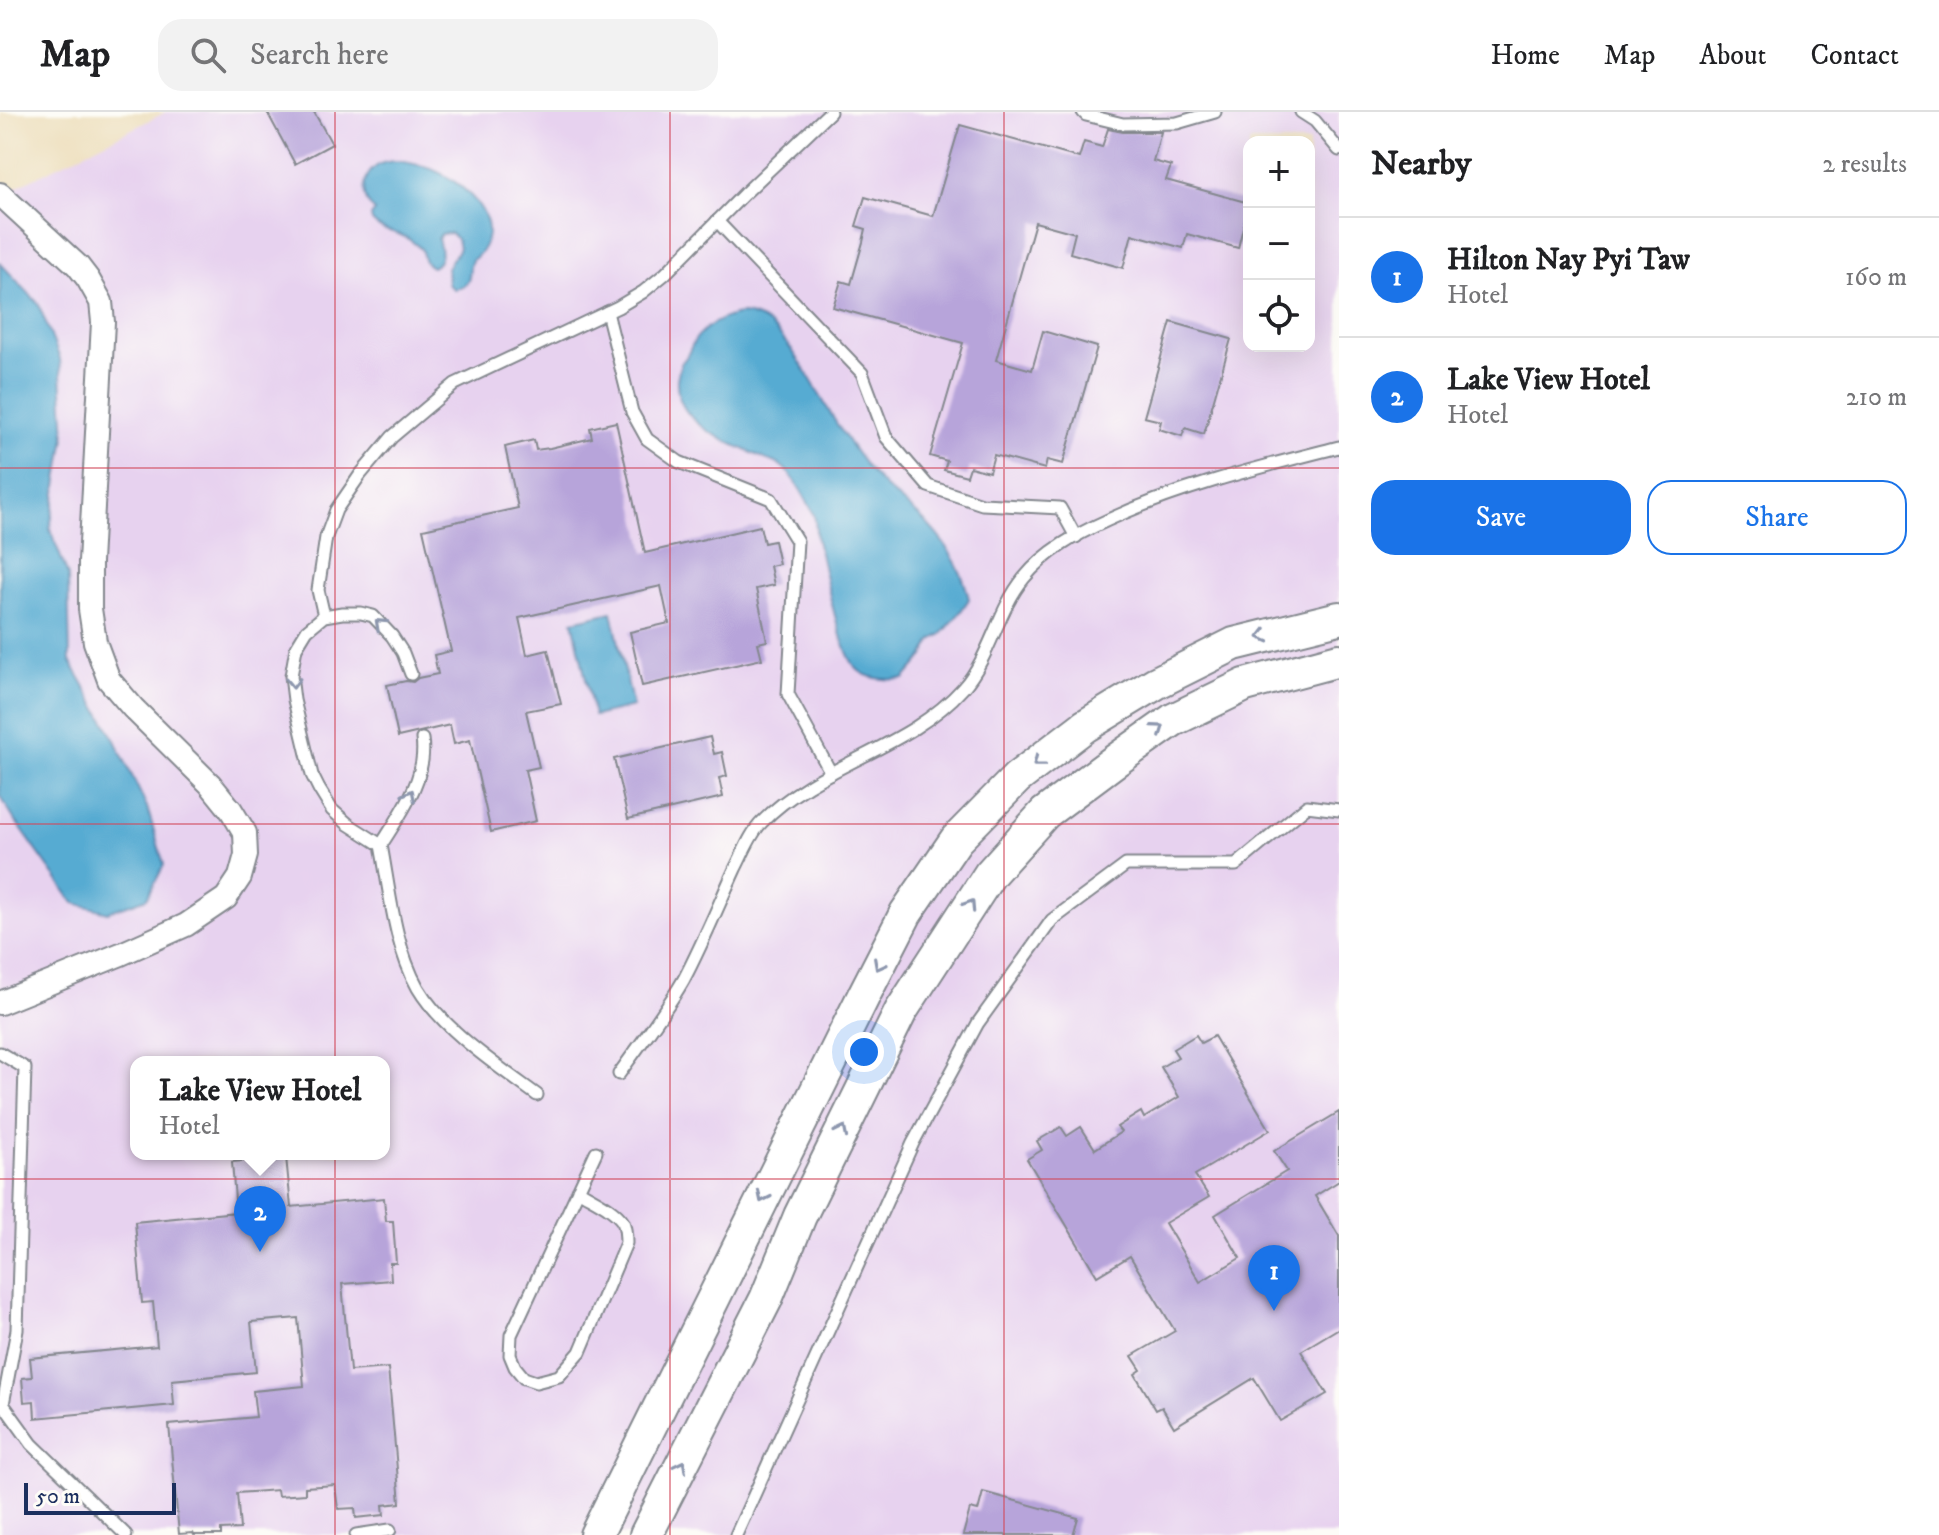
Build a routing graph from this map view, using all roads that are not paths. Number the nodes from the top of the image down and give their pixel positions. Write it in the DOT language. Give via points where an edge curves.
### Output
graph roads {
  1 [pos="830,112"];
  2 [pos="1083,112"];
  3 [pos="1215,112"];
  4 [pos="1301,112"];
  5 [pos="1339,150"];
  6 [pos="0,194"];
  7 [pos="717,221"];
  8 [pos="607,312"];
  9 [pos="1339,447"];
  10 [pos="1076,537"];
  11 [pos="324,616"];
  12 [pos="1339,618"];
  13 [pos="1339,660"];
  14 [pos="411,674"];
  15 [pos="422,739"];
  16 [pos="831,773"];
  17 [pos="1339,810"];
  18 [pos="381,845"];
  19 [pos="0,1003"];
  20 [pos="0,1053"];
  21 [pos="619,1074"];
  22 [pos="537,1095"];
  23 [pos="596,1152"];
  24 [pos="578,1190"];
  25 [pos="390,1530"];
  26 [pos="126,1535"];
  27 [pos="356,1535"];
  28 [pos="596,1535"];
  29 [pos="646,1535"];
  30 [pos="736,1535"];
  1 -- 7 [label="lane"];
  2 -- 3 [label="lane" via="1123,124 1177,123"];
  4 -- 5 [label="lane"];
  6 -- 19 [label="street" via="78,266 101,302 90,609 109,680 231,810 245,833 246,855 226,898 186,925"];
  7 -- 8 [label="lane" via="665,274"];
  7 -- 10 [label="lane" via="862,373 886,437 928,486 982,504 1060,508"];
  8 -- 11 [label="lane" via="455,384 392,437 336,510 318,590"];
  8 -- 16 [label="lane" via="632,412 647,439 679,462 771,499 797,541 788,694"];
  9 -- 10 [label="lane" via="1147,502"];
  10 -- 16 [label="lane" via="1041,558 1022,580 962,689 900,737"];
  14 -- 11 [label="lane, one-way" via="392,636 373,616"];
  11 -- 18 [label="lane, one-way" via="296,648 291,676 312,775 332,810"];
  12 -- 28 [label="main road, one-way" via="1234,644 1156,683 1085,726 1017,778 956,840 906,913"];
  29 -- 13 [label="main road, one-way" via="766,1299 800,1216 901,1011 990,874 1045,813 1173,720 1245,685"];
  18 -- 15 [label="lane, one-way" via="420,772"];
  16 -- 21 [label="lane" via="759,824 682,982"];
  17 -- 30 [label="lane" via="1307,806 1236,865 1126,865 1052,920 978,1023 913,1143"];
  18 -- 22 [label="lane" via="401,949 418,988 458,1034"];
  20 -- 26 [label="lane" via="25,1068 17,1330 3,1404 32,1444"];
  23 -- 24 [label="lane"];
  24 -- 24 [label="lane" via="511,1335 515,1367 536,1382 559,1376 580,1352 626,1243 622,1221"];
  25 -- 27 [label="lane"];
}
